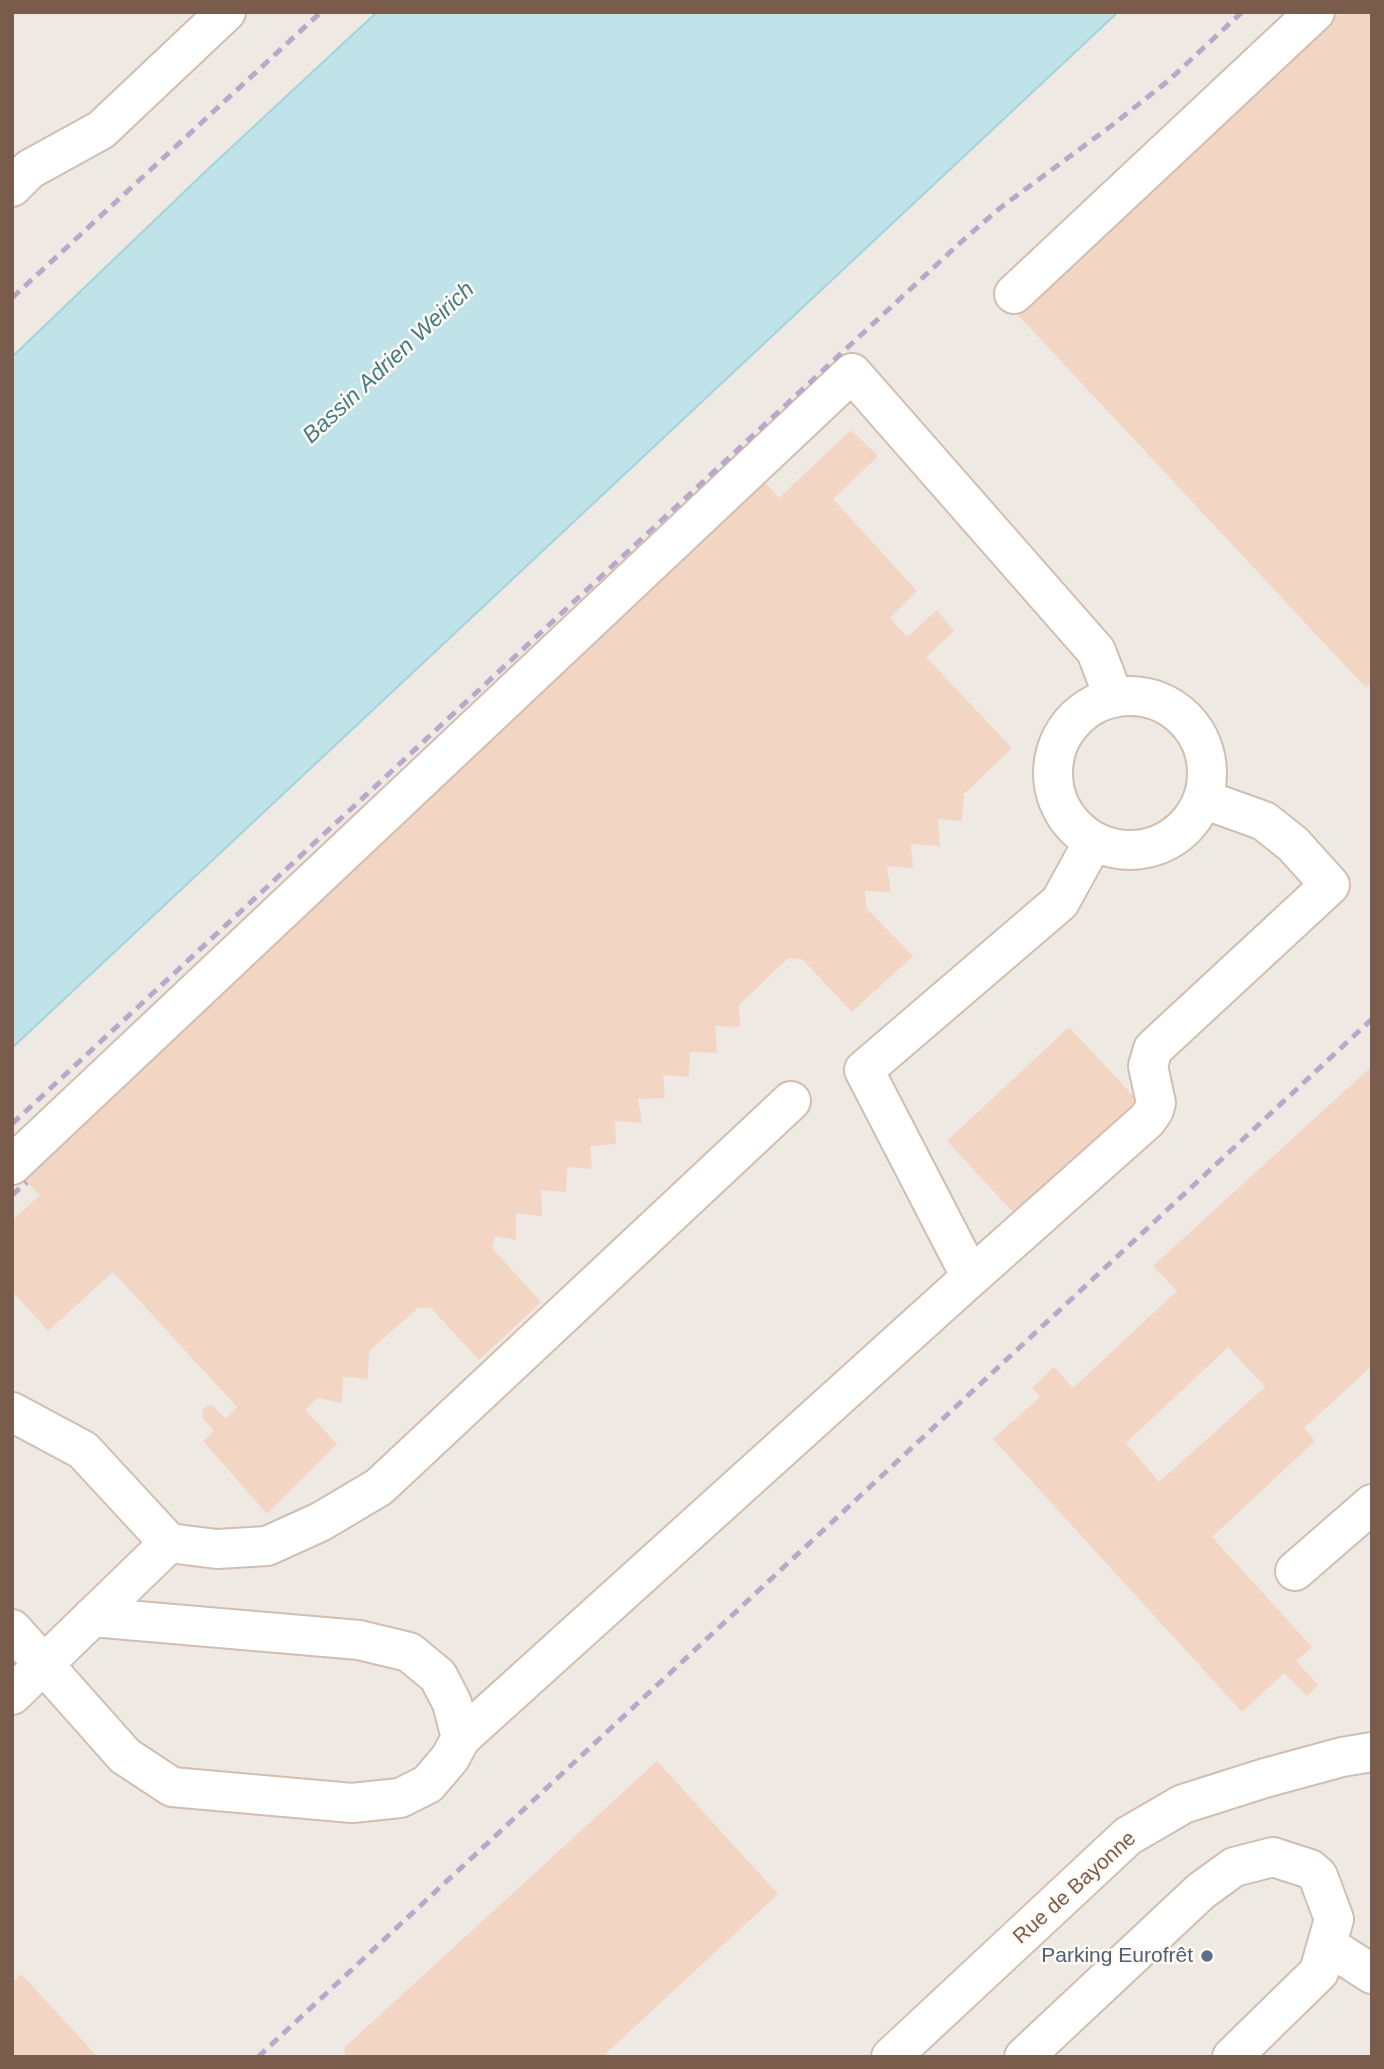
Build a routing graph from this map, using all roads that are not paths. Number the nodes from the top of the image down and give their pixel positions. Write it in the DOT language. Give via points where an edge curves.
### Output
graph roads {
  1 [pos="226,12"];
  2 [pos="1315,12"];
  3 [pos="18,169"];
  4 [pos="1014,294"];
  5 [pos="1114,698"];
  6 [pos="1203,799"];
  7 [pos="1093,842"];
  8 [pos="791,1101"];
  9 [pos="12,1165"];
  10 [pos="971,1277"];
  11 [pos="12,1412"];
  12 [pos="1372,1504"];
  13 [pos="169,1543"];
  14 [pos="1295,1572"];
  15 [pos="92,1617"];
  16 [pos="12,1629"];
  17 [pos="45,1663"];
  18 [pos="12,1695"];
  19 [pos="461,1738"];
  20 [pos="1372,1752"];
  21 [pos="1327,1945"];
  22 [pos="1372,1975"];
  23 [pos="891,2057"];
  24 [pos="1024,2057"];
  25 [pos="1233,2057"];
  1 -- 3 [label="street" via="101,130"];
  2 -- 4 [label="street"];
  5 -- 6 [label="street" via="1138,696 1161,702 1196,732 1208,777"];
  5 -- 7 [label="street" via="1090,708 1069,725 1057,749 1052,775 1058,802 1072,825"];
  5 -- 9 [label="street" via="1096,651 852,373"];
  6 -- 7 [label="street" via="1190,823 1170,840 1145,849 1118,850"];
  6 -- 10 [label="street" via="1265,821 1330,885 1153,1049 1148,1066 1156,1102 1147,1120"];
  7 -- 10 [label="street" via="1060,902 864,1070"];
  8 -- 13 [label="street" via="379,1487 267,1546 216,1549"];
  10 -- 19 [label="street"];
  11 -- 13 [label="street" via="83,1450"];
  12 -- 14 [label="street"];
  13 -- 15 [label="street"];
  15 -- 17 [label="street"];
  15 -- 19 [label="street" via="359,1640 409,1652 438,1676 452,1703"];
  16 -- 17 [label="street"];
  17 -- 18 [label="street"];
  17 -- 19 [label="street" via="125,1756 172,1787 352,1803 400,1798 428,1784"];
  20 -- 23 [label="street, Rue de Bayonne" via="1183,1804 1128,1836"];
  21 -- 22 [label="street"];
  21 -- 24 [label="street" via="1334,1919 1318,1876 1310,1868 1273,1857 1234,1867 1201,1891"];
  21 -- 25 [label="street" via="1319,1972"];
}
